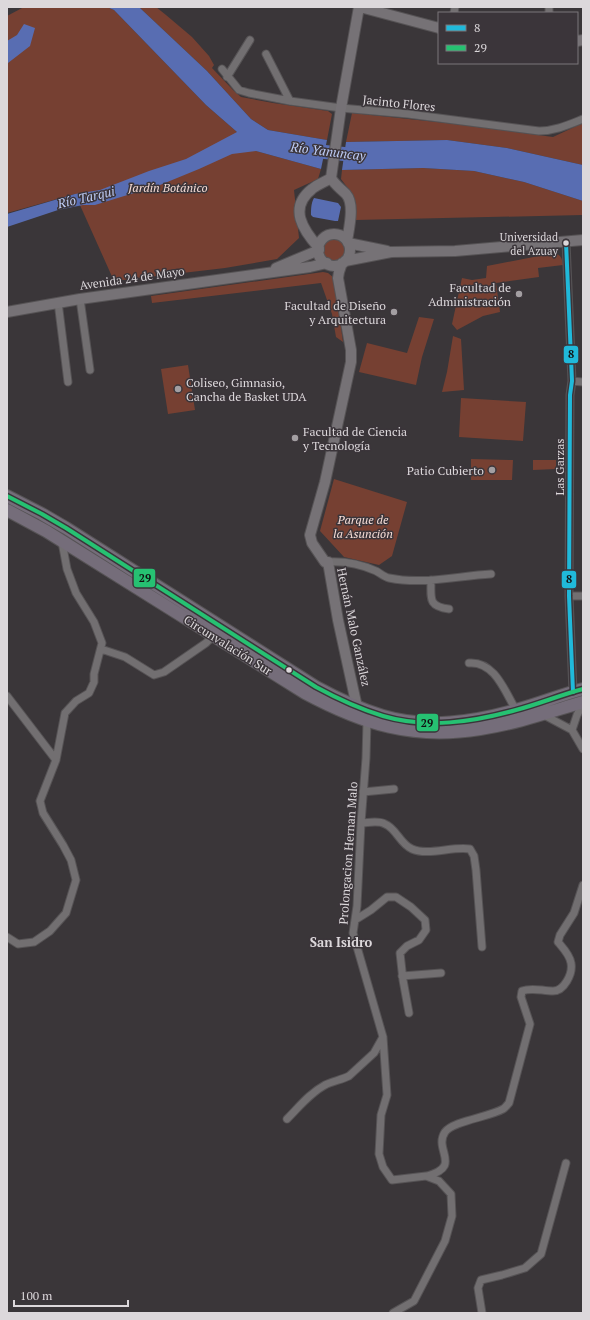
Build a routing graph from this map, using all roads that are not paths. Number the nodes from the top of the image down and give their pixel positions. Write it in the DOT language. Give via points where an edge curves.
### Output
graph roads {
  1 [pos="359,7"];
  2 [pos="438,28"];
  3 [pos="250,40"];
  4 [pos="266,54"];
  5 [pos="222,69"];
  6 [pos="228,77"];
  7 [pos="290,101"];
  8 [pos="341,108"];
  9 [pos="583,119"];
  10 [pos="331,178"];
  11 [pos="583,240"];
  12 [pos="347,242"];
  13 [pos="566,242"];
  14 [pos="319,249"];
  15 [pos="391,252"];
  16 [pos="343,262"];
  17 [pos="328,264"];
  18 [pos="261,274"];
  19 [pos="338,278"];
  20 [pos="80,299"];
  21 [pos="58,302"];
  22 [pos="7,312"];
  23 [pos="90,370"];
  24 [pos="572,381"];
  25 [pos="68,382"];
  26 [pos="583,382"];
  27 [pos="7,496"];
  28 [pos="7,510"];
  29 [pos="62,542"];
  30 [pos="328,562"];
  31 [pos="491,574"];
  32 [pos="431,580"];
  33 [pos="569,596"];
  34 [pos="583,596"];
  35 [pos="449,609"];
  36 [pos="213,636"];
  37 [pos="100,649"];
  38 [pos="469,663"];
  39 [pos="578,690"];
  40 [pos="7,696"];
  41 [pos="583,703"];
  42 [pos="358,707"];
  43 [pos="516,710"];
  44 [pos="542,714"];
  45 [pos="367,721"];
  46 [pos="572,730"];
  47 [pos="583,750"];
  48 [pos="56,760"];
  49 [pos="394,788"];
  50 [pos="363,792"];
  51 [pos="361,824"];
  52 [pos="583,885"];
  53 [pos="355,920"];
  54 [pos="7,938"];
  55 [pos="482,947"];
  56 [pos="441,973"];
  57 [pos="402,976"];
  58 [pos="409,1013"];
  59 [pos="383,1037"];
  60 [pos="287,1119"];
  61 [pos="566,1163"];
  62 [pos="426,1176"];
  63 [pos="393,1313"];
  64 [pos="482,1313"];
  1 -- 2 [label="street"];
  1 -- 8 [label="street"];
  3 -- 6 [label="street"];
  4 -- 7 [label="street"];
  5 -- 6 [label="street, Jacinto Flores"];
  6 -- 7 [label="street, Jacinto Flores" via="239,90"];
  7 -- 8 [label="street, Jacinto Flores"];
  8 -- 9 [label="street, Jacinto Flores" via="539,131 551,131"];
  8 -- 10 [label="street"];
  10 -- 12 [label="street" via="347,195 350,203"];
  10 -- 14 [label="street" via="313,188 304,197 300,210 304,229"];
  11 -- 13 [label="street"];
  12 -- 14 [label="street" via="338,235 330,235 324,238"];
  12 -- 15 [label="street"];
  12 -- 16 [label="street" via="350,251"];
  13 -- 15 [label="street" via="455,251"];
  13 -- 24 [label="street, Las Garzas"];
  14 -- 17 [label="street" via="321,258"];
  14 -- 18 [label="street, Avenida 24 de Mayo"];
  15 -- 16 [label="street"];
  16 -- 17 [label="street" via="333,266"];
  16 -- 19 [label="street, Hernán Malo Ganzález"];
  17 -- 18 [label="street, Avenida 24 de Mayo"];
  17 -- 19 [label="street, Hernán Malo Ganzález"];
  18 -- 20 [label="street, Avenida 24 de Mayo"];
  19 -- 30 [label="street, Hernán Malo Ganzález" via="351,362 325,482 310,536 325,562"];
  20 -- 21 [label="street, Avenida 24 de Mayo"];
  20 -- 23 [label="street"];
  21 -- 22 [label="street, Avenida 24 de Mayo"];
  21 -- 25 [label="street"];
  24 -- 26 [label="street"];
  24 -- 33 [label="street, Las Garzas"];
  27 -- 42 [label="highway, Circunvalación Sur" via="66,528 316,687"];
  28 -- 29 [label="highway, Circunvalación Sur"];
  29 -- 36 [label="highway, Circunvalación Sur"];
  29 -- 37 [label="street" via="67,569 76,593 94,622 102,643"];
  30 -- 32 [label="street" via="340,561 362,565 388,578"];
  30 -- 42 [label="street, Hernán Malo Ganzález"];
  31 -- 32 [label="street"];
  32 -- 35 [label="street" via="432,601 438,607"];
  33 -- 34 [label="street"];
  33 -- 39 [label="street, Las Garzas"];
  36 -- 37 [label="street" via="158,675 125,657"];
  36 -- 45 [label="highway, Circunvalación Sur" via="305,693 342,712"];
  37 -- 48 [label="street" via="94,682 89,693 76,701 65,713"];
  38 -- 43 [label="street" via="475,662 486,666 496,676"];
  39 -- 43 [label="highway, Circunvalación Sur"];
  40 -- 48 [label="street"];
  41 -- 44 [label="highway, Circunvalación Sur"];
  41 -- 46 [label="street"];
  42 -- 43 [label="highway, Circunvalación Sur" via="384,716 425,723 469,720"];
  44 -- 45 [label="highway, Circunvalación Sur" via="480,729 449,732 415,732"];
  44 -- 46 [label="street"];
  45 -- 50 [label="street, Prolongacion Hernan Malo"];
  46 -- 47 [label="street"];
  48 -- 54 [label="street" via="40,801 42,813 71,860 76,880 66,913 50,931 34,942 18,944"];
  49 -- 50 [label="street"];
  50 -- 51 [label="street, Prolongacion Hernan Malo"];
  51 -- 53 [label="street, Prolongacion Hernan Malo" via="358,906"];
  51 -- 55 [label="street" via="385,824 399,839 421,852 470,849 476,870"];
  52 -- 62 [label="street" via="574,913 558,942 572,964 569,978 561,989 554,991 522,991 521,997 530,1024 509,1103 503,1109 453,1126 446,1131 443,1138 445,1164 437,1173"];
  53 -- 57 [label="street" via="387,897 396,897 425,920 426,930 419,940 400,953"];
  53 -- 59 [label="street, Prolongacion Hernan Malo" via="353,933"];
  56 -- 57 [label="street"];
  57 -- 58 [label="street"];
  59 -- 60 [label="street" via="374,1053 349,1076 324,1086 308,1097"];
  59 -- 62 [label="street, Prolongacion Hernan Malo" via="386,1095 381,1115 379,1154 383,1167 392,1180"];
  61 -- 64 [label="street" via="541,1254 525,1268 481,1280 478,1288"];
  62 -- 63 [label="street" via="439,1181 451,1194 452,1216 445,1241 414,1301"];
}
